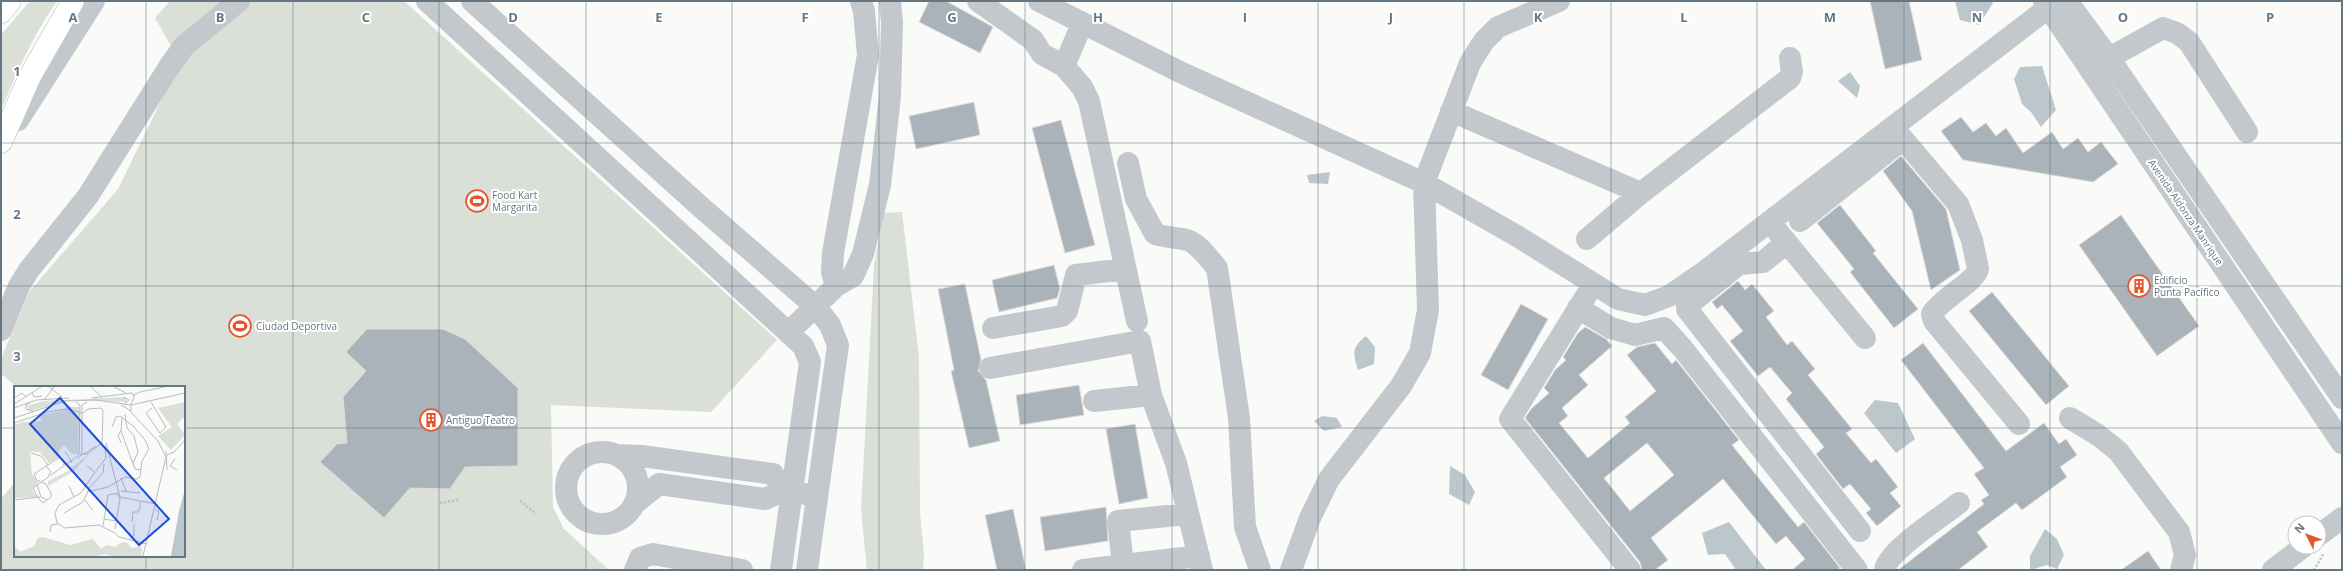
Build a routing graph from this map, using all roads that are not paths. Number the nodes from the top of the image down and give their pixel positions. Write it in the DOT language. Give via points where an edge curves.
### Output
graph roads {
  1 [pos="10,1"];
  2 [pos="73,1"];
  3 [pos="94,1"];
  4 [pos="239,1"];
  5 [pos="427,1"];
  6 [pos="472,1"];
  7 [pos="860,1"];
  8 [pos="890,1"];
  9 [pos="978,1"];
  10 [pos="1039,1"];
  11 [pos="1559,1"];
  12 [pos="2054,3"];
  13 [pos="1,12"];
  14 [pos="1082,24"];
  15 [pos="1790,58"];
  16 [pos="2109,58"];
  17 [pos="1064,66"];
  18 [pos="1451,111"];
  19 [pos="2247,132"];
  20 [pos="1,142"];
  21 [pos="1,149"];
  22 [pos="1128,164"];
  23 [pos="1847,173"];
  24 [pos="1424,183"];
  25 [pos="1641,192"];
  26 [pos="702,209"];
  27 [pos="1800,221"];
  28 [pos="1769,222"];
  29 [pos="680,231"];
  30 [pos="1587,238"];
  31 [pos="1786,242"];
  32 [pos="1125,269"];
  33 [pos="1593,284"];
  34 [pos="836,286"];
  35 [pos="816,307"];
  36 [pos="1578,308"];
  37 [pos="1137,321"];
  38 [pos="993,328"];
  39 [pos="1,330"];
  40 [pos="789,332"];
  41 [pos="1865,338"];
  42 [pos="990,368"];
  43 [pos="1151,395"];
  44 [pos="2342,398"];
  45 [pos="1094,401"];
  46 [pos="2070,418"];
  47 [pos="2019,424"];
  48 [pos="2342,443"];
  49 [pos="618,455"];
  50 [pos="788,491"];
  51 [pos="818,496"];
  52 [pos="1959,503"];
  53 [pos="634,504"];
  54 [pos="1187,514"];
  55 [pos="2342,518"];
  56 [pos="2327,529"];
  57 [pos="1860,531"];
  58 [pos="2293,555"];
  59 [pos="1201,563"];
  60 [pos="1123,564"];
  61 [pos="635,570"];
  62 [pos="742,570"];
  63 [pos="781,570"];
  64 [pos="807,570"];
  65 [pos="1083,570"];
  66 [pos="1260,570"];
  67 [pos="1291,570"];
  68 [pos="1630,570"];
  69 [pos="1857,570"];
  70 [pos="1885,570"];
  71 [pos="2181,570"];
  72 [pos="2273,570"];
  1 -- 13 [label="main road"];
  2 -- 20 [label="main road" via="30,76"];
  3 -- 21 [label="street"];
  4 -- 39 [label="street" via="184,46 88,196 29,270 19,286"];
  5 -- 29 [label="street"];
  6 -- 26 [label="street"];
  7 -- 34 [label="street" via="866,25 868,56 833,253 832,272"];
  8 -- 34 [label="street" via="890,96 880,185 863,254 853,276"];
  9 -- 17 [label="street" via="1033,40 1042,54"];
  10 -- 14 [label="street"];
  11 -- 18 [label="street" via="1498,27 1484,41 1470,63"];
  12 -- 16 [label="street"];
  12 -- 23 [label="street"];
  12 -- 48 [label="street, Avenida Aldonza Manrique"];
  14 -- 17 [label="street"];
  14 -- 24 [label="street" via="1180,72"];
  15 -- 25 [label="street" via="1790,78"];
  16 -- 19 [label="street" via="2163,28 2177,32 2189,42"];
  16 -- 44 [label="street"];
  17 -- 32 [label="street" via="1082,87 1089,101"];
  18 -- 24 [label="street"];
  18 -- 25 [label="street"];
  22 -- 66 [label="street" via="1136,199 1156,234 1170,239 1188,240 1217,268 1239,418 1245,527"];
  23 -- 27 [label="street"];
  23 -- 28 [label="street"];
  23 -- 47 [label="street" via="1903,139 1958,204 1972,240 1977,272 1937,306 1932,314 1934,321"];
  24 -- 33 [label="street" via="1517,236"];
  24 -- 67 [label="street" via="1428,310 1420,353 1401,386 1329,479 1310,518"];
  25 -- 30 [label="street"];
  26 -- 29 [label="street"];
  26 -- 35 [label="street"];
  28 -- 31 [label="street"];
  28 -- 33 [label="street" via="1670,296 1645,305 1618,299"];
  29 -- 40 [label="street"];
  31 -- 41 [label="street"];
  31 -- 57 [label="street" via="1763,262 1739,264 1687,306 1687,309"];
  32 -- 37 [label="street"];
  32 -- 38 [label="street" via="1076,275 1067,310 1062,316"];
  33 -- 36 [label="street"];
  34 -- 35 [label="street"];
  35 -- 40 [label="street"];
  35 -- 51 [label="street" via="830,325 838,345"];
  36 -- 68 [label="street" via="1510,419"];
  36 -- 69 [label="street" via="1611,328 1635,335 1664,328"];
  40 -- 50 [label="street" via="804,346 810,362"];
  42 -- 43 [label="street" via="1140,341"];
  43 -- 45 [label="street"];
  43 -- 54 [label="street" via="1176,463"];
  46 -- 71 [label="street" via="2118,451 2179,532 2185,555"];
  49 -- 50 [label="street" via="773,474"];
  49 -- 53 [label="street" via="630,464 637,476 638,490"];
  49 -- 53 [label="street" via="605,452 590,454 578,461 570,472 566,486 567,500 575,512 586,521 599,524 620,519"];
  50 -- 51 [label="street"];
  50 -- 53 [label="street" via="765,499 659,484"];
  50 -- 63 [label="street"];
  51 -- 64 [label="street"];
  52 -- 70 [label="street" via="1902,547 1889,560"];
  54 -- 59 [label="street"];
  54 -- 60 [label="street" via="1118,521"];
  55 -- 56 [label="street"];
  58 -- 72 [label="street"];
  59 -- 60 [label="street"];
  60 -- 65 [label="street"];
  61 -- 62 [label="street" via="640,558 648,554"];
}
